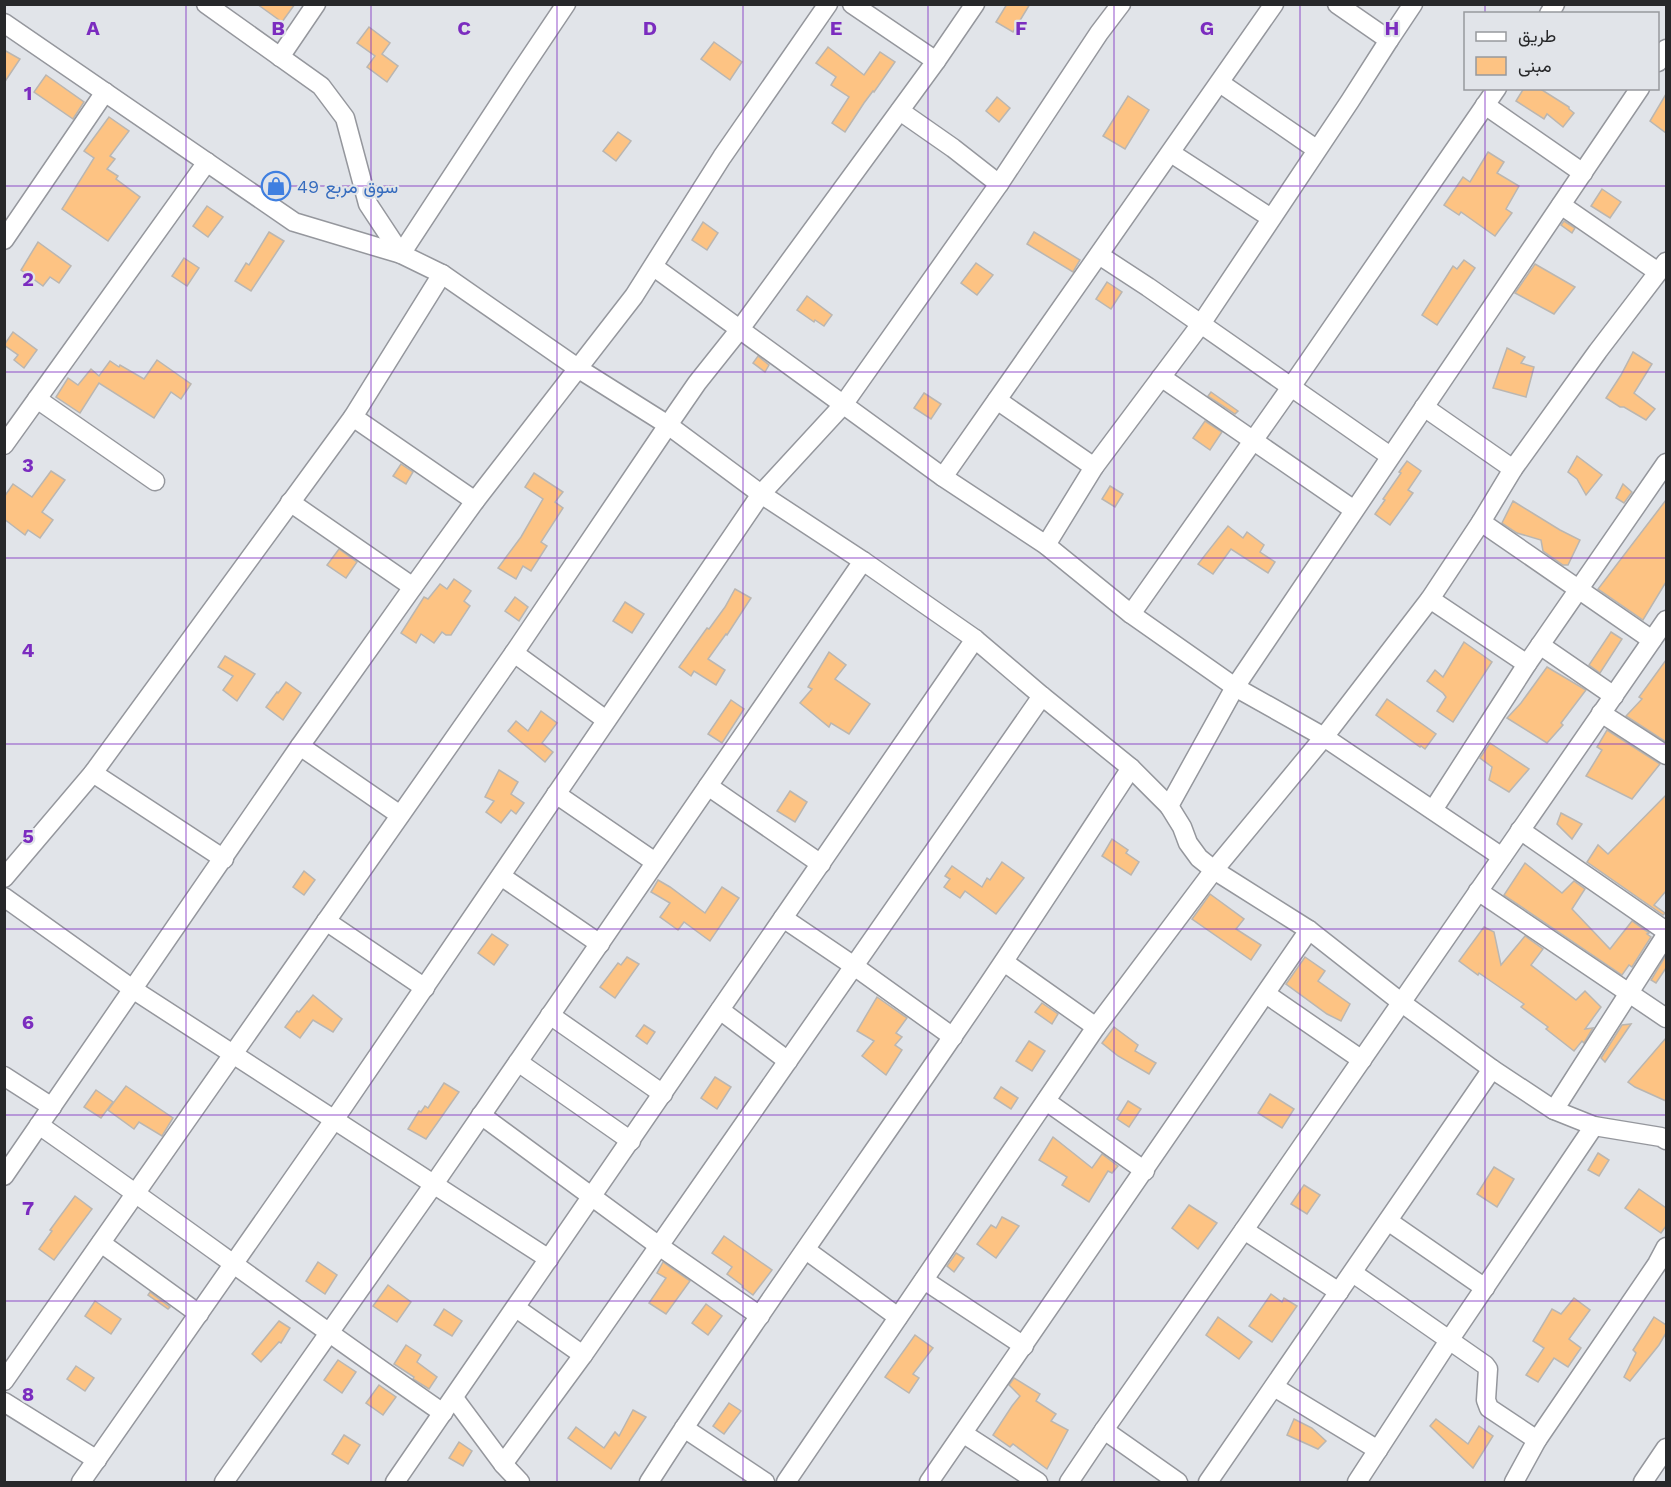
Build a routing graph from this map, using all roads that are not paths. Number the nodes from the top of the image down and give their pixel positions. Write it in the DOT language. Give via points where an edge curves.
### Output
graph roads {
  1 [pos="206,4"];
  2 [pos="316,4"];
  3 [pos="566,4"];
  4 [pos="828,4"];
  5 [pos="852,4"];
  6 [pos="975,4"];
  7 [pos="1121,4"];
  8 [pos="1337,4"];
  9 [pos="1413,4"];
  10 [pos="1269,6"];
  11 [pos="4,23"];
  12 [pos="1389,40"];
  13 [pos="280,57"];
  14 [pos="936,61"];
  15 [pos="1220,83"];
  16 [pos="1496,90"];
  17 [pos="1639,90"];
  18 [pos="105,92"];
  19 [pos="1485,105"];
  20 [pos="900,111"];
  21 [pos="1316,149"];
  22 [pos="1171,153"];
  23 [pos="207,162"];
  24 [pos="1583,173"];
  25 [pos="999,184"];
  26 [pos="1561,205"];
  27 [pos="1271,218"];
  28 [pos="4,240"];
  29 [pos="401,254"];
  30 [pos="1099,255"];
  31 [pos="654,267"];
  32 [pos="1662,267"];
  33 [pos="442,274"];
  34 [pos="1201,324"];
  35 [pos="740,329"];
  36 [pos="579,369"];
  37 [pos="1161,377"];
  38 [pos="1291,387"];
  39 [pos="37,399"];
  40 [pos="997,400"];
  41 [pos="843,405"];
  42 [pos="1424,407"];
  43 [pos="353,417"];
  44 [pos="668,425"];
  45 [pos="1253,441"];
  46 [pos="4,445"];
  47 [pos="1390,456"];
  48 [pos="1666,463"];
  49 [pos="1094,467"];
  50 [pos="1513,469"];
  51 [pos="943,477"];
  52 [pos="155,481"];
  53 [pos="761,494"];
  54 [pos="475,501"];
  55 [pos="290,502"];
  56 [pos="1354,510"];
  57 [pos="1481,522"];
  58 [pos="1046,545"];
  59 [pos="863,561"];
  60 [pos="413,587"];
  61 [pos="1578,589"];
  62 [pos="1430,599"];
  63 [pos="1131,614"];
  64 [pos="1666,620"];
  65 [pos="975,639"];
  66 [pos="1652,640"];
  67 [pos="1540,645"];
  68 [pos="514,653"];
  69 [pos="1527,664"];
  70 [pos="1235,687"];
  71 [pos="1041,696"];
  72 [pos="1614,696"];
  73 [pos="1601,713"];
  74 [pos="606,720"];
  75 [pos="1324,737"];
  76 [pos="300,746"];
  77 [pos="1666,754"];
  78 [pos="1131,768"];
  79 [pos="93,773"];
  80 [pos="708,786"];
  81 [pos="556,794"];
  82 [pos="1169,806"];
  83 [pos="1433,810"];
  84 [pos="400,815"];
  85 [pos="1520,830"];
  86 [pos="1502,857"];
  87 [pos="224,859"];
  88 [pos="656,862"];
  89 [pos="821,864"];
  90 [pos="1214,870"];
  91 [pos="501,876"];
  92 [pos="4,878"];
  93 [pos="1478,891"];
  94 [pos="4,897"];
  95 [pos="783,918"];
  96 [pos="326,921"];
  97 [pos="1309,930"];
  98 [pos="1666,933"];
  99 [pos="600,944"];
  100 [pos="1004,963"];
  101 [pos="854,966"];
  102 [pos="425,988"];
  103 [pos="134,990"];
  104 [pos="1629,992"];
  105 [pos="1266,994"];
  106 [pos="1402,1003"];
  107 [pos="720,1010"];
  108 [pos="550,1015"];
  109 [pos="1666,1018"];
  110 [pos="1096,1027"];
  111 [pos="953,1037"];
  112 [pos="233,1055"];
  113 [pos="1362,1060"];
  114 [pos="788,1061"];
  115 [pos="518,1062"];
  116 [pos="1492,1069"];
  117 [pos="4,1076"];
  118 [pos="663,1094"];
  119 [pos="1046,1101"];
  120 [pos="52,1107"];
  121 [pos="1554,1110"];
  122 [pos="481,1115"];
  123 [pos="334,1120"];
  124 [pos="39,1125"];
  125 [pos="1594,1126"];
  126 [pos="1666,1140"];
  127 [pos="631,1141"];
  128 [pos="1145,1171"];
  129 [pos="4,1176"];
  130 [pos="434,1184"];
  131 [pos="136,1193"];
  132 [pos="593,1196"];
  133 [pos="1388,1221"];
  134 [pos="1244,1230"];
  135 [pos="101,1243"];
  136 [pos="659,1246"];
  137 [pos="1666,1247"];
  138 [pos="806,1250"];
  139 [pos="549,1259"];
  140 [pos="233,1264"];
  141 [pos="1353,1273"];
  142 [pos="924,1280"];
  143 [pos="1485,1288"];
  144 [pos="1340,1292"];
  145 [pos="516,1308"];
  146 [pos="199,1314"];
  147 [pos="760,1316"];
  148 [pos="898,1317"];
  149 [pos="329,1334"];
  150 [pos="1450,1339"];
  151 [pos="1024,1346"];
  152 [pos="583,1355"];
  153 [pos="4,1381"];
  154 [pos="1274,1387"];
  155 [pos="453,1398"];
  156 [pos="4,1402"];
  157 [pos="443,1413"];
  158 [pos="684,1428"];
  159 [pos="1104,1430"];
  160 [pos="964,1434"];
  161 [pos="1537,1440"];
  162 [pos="1666,1448"];
  163 [pos="1378,1450"];
  164 [pos="97,1460"];
  165 [pos="503,1464"];
  166 [pos="81,1482"];
  167 [pos="224,1482"];
  168 [pos="395,1482"];
  169 [pos="520,1482"];
  170 [pos="649,1482"];
  171 [pos="765,1482"];
  172 [pos="786,1482"];
  173 [pos="929,1482"];
  174 [pos="1038,1482"];
  175 [pos="1069,1482"];
  176 [pos="1178,1482"];
  177 [pos="1208,1482"];
  178 [pos="1357,1482"];
  179 [pos="1514,1482"];
  180 [pos="1643,1482"];
  1 -- 13 [label="street"];
  2 -- 13 [label="street"];
  3 -- 29 [label="street"];
  4 -- 31 [label="street" via="722,157"];
  5 -- 14 [label="street"];
  6 -- 14 [label="street"];
  7 -- 25 [label="street"];
  8 -- 12 [label="street"];
  9 -- 12 [label="street"];
  10 -- 15 [label="street"];
  11 -- 18 [label="street"];
  12 -- 21 [label="street"];
  13 -- 29 [label="street" via="321,86 345,118 368,204"];
  14 -- 20 [label="street"];
  15 -- 21 [label="street"];
  15 -- 22 [label="street"];
  16 -- 19 [label="street"];
  17 -- 24 [label="street"];
  18 -- 23 [label="street"];
  18 -- 28 [label="street"];
  19 -- 24 [label="street"];
  19 -- 38 [label="street"];
  20 -- 25 [label="street"];
  20 -- 35 [label="street"];
  21 -- 27 [label="street"];
  22 -- 27 [label="street"];
  22 -- 30 [label="street"];
  23 -- 29 [label="street" via="294,222"];
  23 -- 39 [label="street"];
  24 -- 26 [label="street"];
  25 -- 41 [label="street"];
  26 -- 32 [label="street"];
  26 -- 42 [label="street"];
  27 -- 34 [label="street"];
  29 -- 33 [label="street"];
  30 -- 34 [label="street"];
  30 -- 40 [label="street"];
  31 -- 35 [label="street"];
  31 -- 36 [label="street"];
  32 -- 50 [label="street"];
  33 -- 36 [label="street"];
  33 -- 43 [label="street"];
  34 -- 37 [label="street"];
  34 -- 38 [label="street"];
  35 -- 41 [label="street"];
  35 -- 44 [label="street"];
  36 -- 44 [label="street"];
  36 -- 54 [label="street"];
  37 -- 45 [label="street"];
  37 -- 49 [label="street"];
  38 -- 45 [label="street"];
  38 -- 47 [label="street"];
  39 -- 46 [label="street"];
  39 -- 52 [label="street"];
  40 -- 49 [label="street"];
  40 -- 51 [label="street"];
  41 -- 51 [label="street"];
  41 -- 53 [label="street"];
  42 -- 47 [label="street"];
  42 -- 50 [label="street"];
  43 -- 54 [label="street"];
  43 -- 55 [label="street"];
  44 -- 53 [label="street"];
  44 -- 68 [label="street"];
  45 -- 56 [label="street"];
  45 -- 63 [label="street"];
  47 -- 56 [label="street"];
  48 -- 61 [label="street"];
  49 -- 58 [label="street"];
  50 -- 57 [label="street"];
  51 -- 58 [label="street"];
  53 -- 59 [label="street"];
  53 -- 74 [label="street"];
  54 -- 60 [label="street"];
  55 -- 60 [label="street"];
  55 -- 79 [label="street"];
  56 -- 70 [label="street"];
  57 -- 61 [label="street"];
  57 -- 62 [label="street"];
  58 -- 63 [label="street"];
  59 -- 65 [label="street"];
  59 -- 80 [label="street"];
  60 -- 76 [label="street"];
  61 -- 66 [label="street"];
  61 -- 67 [label="street"];
  62 -- 69 [label="street"];
  62 -- 75 [label="street"];
  63 -- 70 [label="street"];
  64 -- 66 [label="street"];
  65 -- 71 [label="street"];
  65 -- 89 [label="street"];
  66 -- 72 [label="street"];
  67 -- 69 [label="street"];
  67 -- 72 [label="street"];
  68 -- 74 [label="street"];
  68 -- 84 [label="street"];
  69 -- 83 [label="street"];
  70 -- 75 [label="street"];
  70 -- 82 [label="street"];
  71 -- 78 [label="street"];
  71 -- 101 [label="street"];
  72 -- 73 [label="street"];
  73 -- 77 [label="street"];
  73 -- 85 [label="street"];
  74 -- 81 [label="street"];
  75 -- 83 [label="street"];
  75 -- 90 [label="street"];
  76 -- 84 [label="street"];
  76 -- 87 [label="street"];
  78 -- 82 [label="street"];
  78 -- 100 [label="street"];
  79 -- 87 [label="street"];
  79 -- 92 [label="street"];
  80 -- 88 [label="street"];
  80 -- 89 [label="street"];
  81 -- 88 [label="street"];
  81 -- 91 [label="street"];
  82 -- 90 [label="street" via="1188,843"];
  83 -- 86 [label="street"];
  84 -- 96 [label="street"];
  85 -- 86 [label="street"];
  85 -- 98 [label="street"];
  86 -- 93 [label="street"];
  87 -- 103 [label="street"];
  88 -- 99 [label="street"];
  89 -- 95 [label="street"];
  90 -- 97 [label="street"];
  90 -- 110 [label="street"];
  91 -- 99 [label="street"];
  91 -- 102 [label="street"];
  93 -- 104 [label="street"];
  93 -- 106 [label="street"];
  94 -- 103 [label="street"];
  95 -- 101 [label="street"];
  95 -- 107 [label="street"];
  96 -- 102 [label="street"];
  96 -- 112 [label="street"];
  97 -- 105 [label="street"];
  97 -- 106 [label="street"];
  98 -- 104 [label="street"];
  99 -- 108 [label="street"];
  100 -- 110 [label="street"];
  100 -- 111 [label="street"];
  101 -- 111 [label="street"];
  101 -- 114 [label="street"];
  102 -- 123 [label="street"];
  103 -- 112 [label="street"];
  103 -- 120 [label="street"];
  104 -- 109 [label="street"];
  104 -- 121 [label="street"];
  105 -- 113 [label="street"];
  105 -- 128 [label="street"];
  106 -- 113 [label="street"];
  106 -- 116 [label="street"];
  107 -- 114 [label="street"];
  107 -- 118 [label="street"];
  108 -- 115 [label="street"];
  108 -- 118 [label="street"];
  110 -- 119 [label="street"];
  111 -- 138 [label="street"];
  112 -- 123 [label="street"];
  112 -- 131 [label="street"];
  113 -- 134 [label="street"];
  114 -- 136 [label="street"];
  115 -- 122 [label="street"];
  115 -- 127 [label="street"];
  116 -- 121 [label="street"];
  116 -- 133 [label="street"];
  117 -- 120 [label="street"];
  118 -- 127 [label="street"];
  119 -- 128 [label="street"];
  119 -- 142 [label="street"];
  120 -- 124 [label="street"];
  121 -- 125 [label="street"];
  122 -- 130 [label="street"];
  122 -- 132 [label="street"];
  123 -- 130 [label="street"];
  123 -- 140 [label="street"];
  124 -- 129 [label="street"];
  124 -- 131 [label="street"];
  125 -- 126 [label="street"];
  125 -- 143 [label="street"];
  127 -- 132 [label="street"];
  128 -- 151 [label="street"];
  130 -- 139 [label="street"];
  130 -- 149 [label="street"];
  131 -- 135 [label="street"];
  131 -- 140 [label="street"];
  132 -- 136 [label="street"];
  132 -- 139 [label="street"];
  133 -- 141 [label="street"];
  133 -- 143 [label="street"];
  134 -- 144 [label="street"];
  134 -- 159 [label="street"];
  135 -- 146 [label="street"];
  135 -- 153 [label="street"];
  136 -- 147 [label="street"];
  136 -- 152 [label="street"];
  137 -- 161 [label="street"];
  138 -- 147 [label="street"];
  138 -- 148 [label="street"];
  139 -- 145 [label="street"];
  140 -- 146 [label="street"];
  140 -- 149 [label="street"];
  141 -- 144 [label="street"];
  141 -- 150 [label="street"];
  142 -- 148 [label="street"];
  142 -- 151 [label="street"];
  143 -- 150 [label="street"];
  144 -- 154 [label="street"];
  145 -- 152 [label="street"];
  145 -- 155 [label="street"];
  146 -- 164 [label="street"];
  147 -- 158 [label="street"];
  148 -- 172 [label="street"];
  149 -- 157 [label="street"];
  149 -- 167 [label="street"];
  150 -- 161 [label="street" via="1488,1369 1489,1408"];
  150 -- 163 [label="street"];
  151 -- 160 [label="street"];
  152 -- 165 [label="street"];
  154 -- 163 [label="street"];
  154 -- 177 [label="street"];
  155 -- 157 [label="street"];
  155 -- 165 [label="street"];
  156 -- 164 [label="street"];
  157 -- 168 [label="street"];
  158 -- 170 [label="street"];
  158 -- 171 [label="street"];
  159 -- 175 [label="street"];
  159 -- 176 [label="street"];
  160 -- 173 [label="street"];
  160 -- 174 [label="street"];
  161 -- 179 [label="street"];
  162 -- 180 [label="street"];
  163 -- 178 [label="street"];
  164 -- 166 [label="street"];
  165 -- 169 [label="street"];
}
